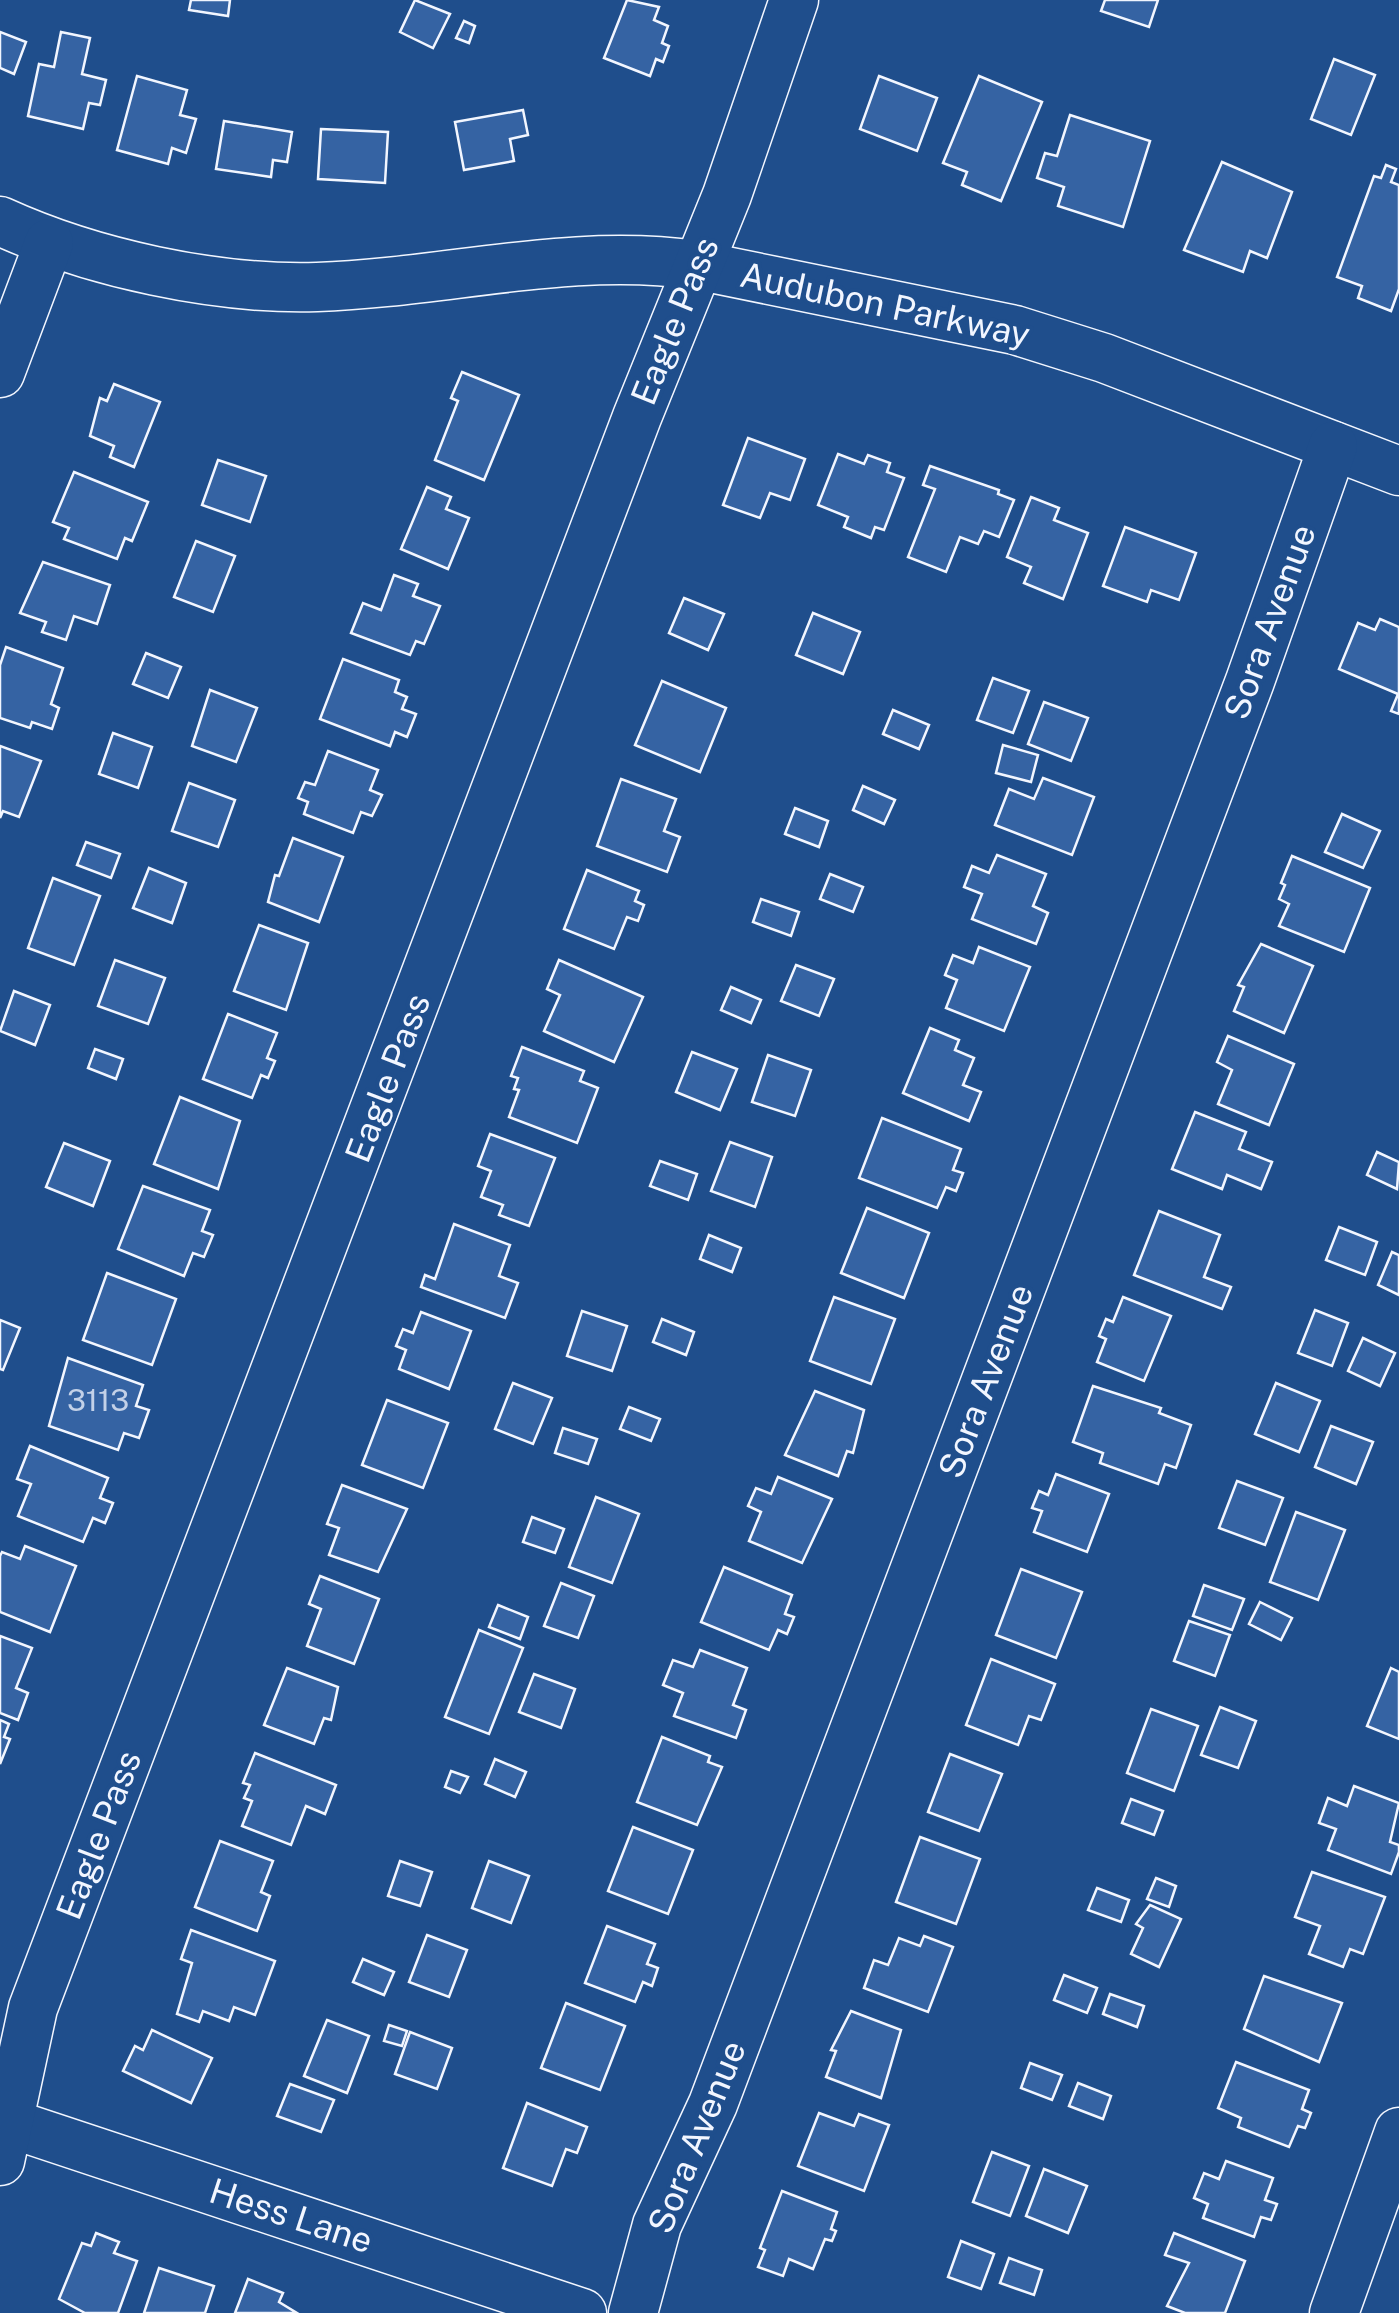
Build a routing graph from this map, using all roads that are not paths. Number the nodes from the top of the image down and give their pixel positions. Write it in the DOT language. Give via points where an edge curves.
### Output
graph roads {
  1 [pos="794,0"];
  2 [pos="0,221"];
  3 [pos="48,243"];
  4 [pos="696,265"];
  5 [pos="0,373"];
  6 [pos="1333,446"];
  7 [pos="1399,471"];
  8 [pos="1399,2132"];
  9 [pos="2,2134"];
  10 [pos="582,2313"];
  11 [pos="634,2313"];
  12 [pos="1334,2313"];
  1 -- 4 [label="street, Eagle Pass"];
  2 -- 3 [label="street, Audubon Parkway"];
  3 -- 4 [label="street, Audubon Parkway" via="96,260 316,287 575,261"];
  3 -- 5 [label="street"];
  4 -- 6 [label="street, Audubon Parkway" via="1014,330"];
  4 -- 9 [label="street, Eagle Pass" via="33,2008"];
  6 -- 7 [label="street, Audubon Parkway"];
  6 -- 11 [label="street, Sora Avenue" via="713,2104 657,2225"];
  8 -- 12 [label="street"];
  9 -- 10 [label="street, Hess Lane"];
}
